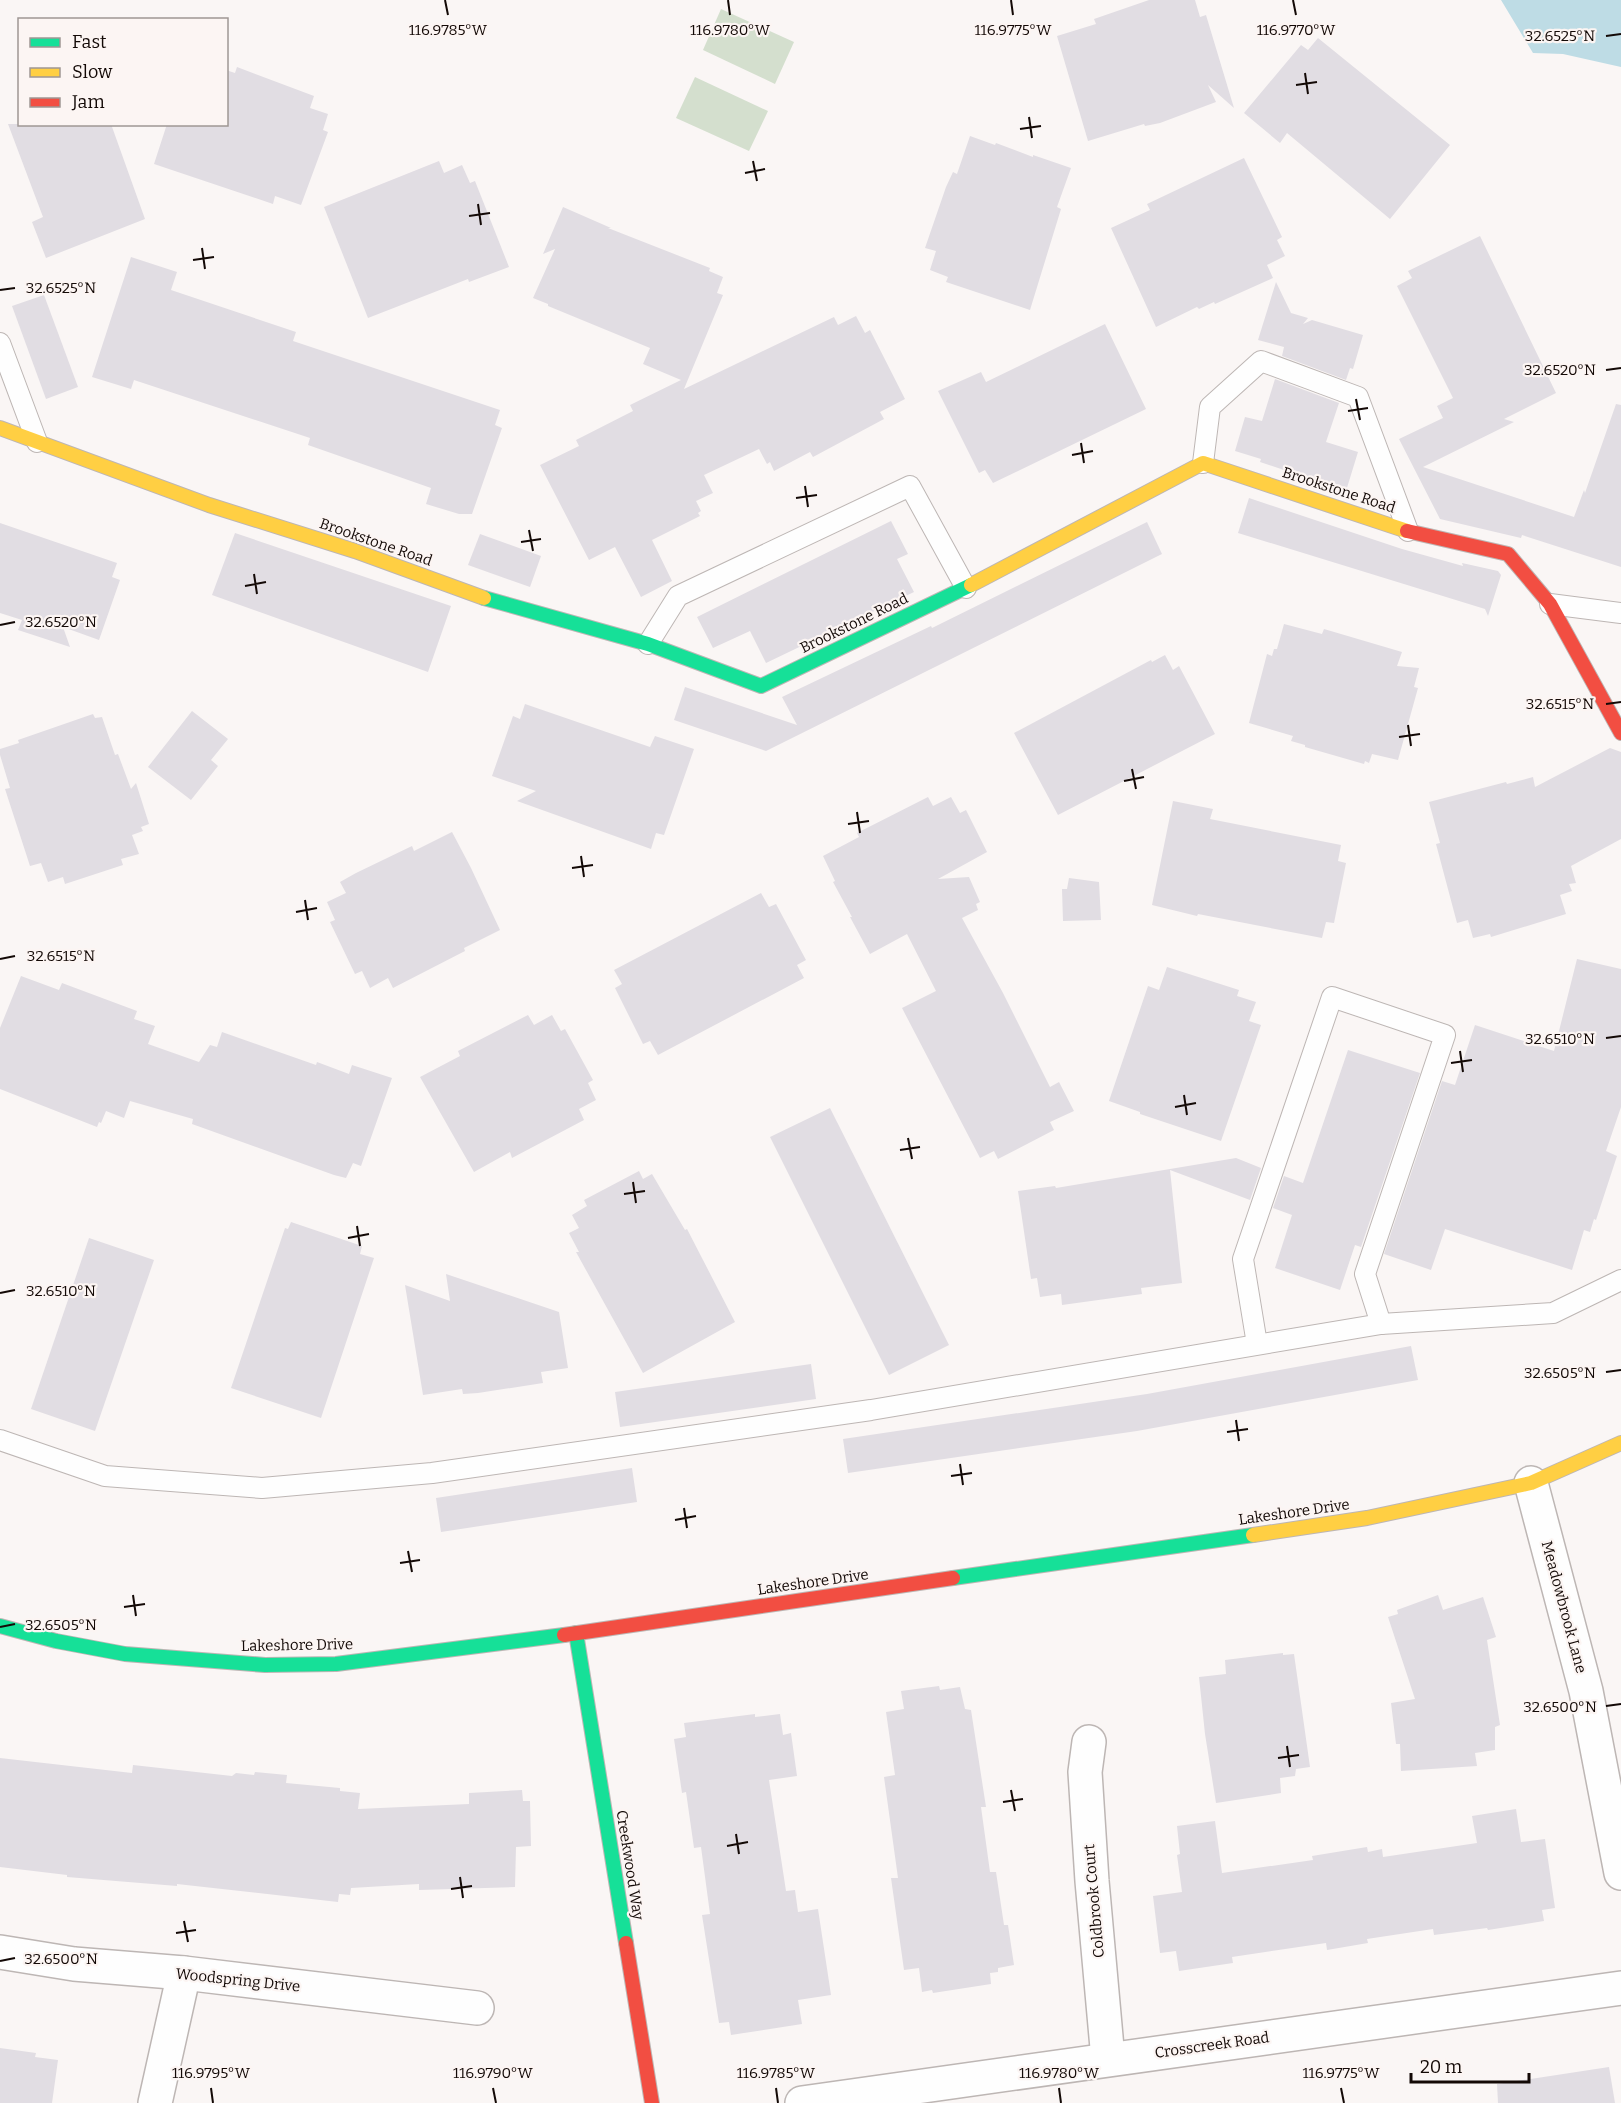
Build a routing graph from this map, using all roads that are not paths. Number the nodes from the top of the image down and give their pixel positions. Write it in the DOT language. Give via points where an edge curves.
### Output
graph roads {
  1 [pos="0,343"];
  2 [pos="0,428"];
  3 [pos="37,442"];
  4 [pos="1203,463"];
  5 [pos="1408,531"];
  6 [pos="966,588"];
  7 [pos="1550,604"];
  8 [pos="1621,613"];
  9 [pos="648,644"];
  10 [pos="1621,733"];
  11 [pos="1621,1280"];
  12 [pos="1381,1324"];
  13 [pos="1257,1344"];
  14 [pos="0,1440"];
  15 [pos="1621,1443"];
  16 [pos="1531,1483"];
  17 [pos="0,1626"];
  18 [pos="576,1633"];
  19 [pos="1089,1742"];
  20 [pos="1621,1873"];
  21 [pos="0,1952"];
  22 [pos="184,1973"];
  23 [pos="1621,1988"];
  24 [pos="477,2008"];
  25 [pos="1108,2059"];
  26 [pos="155,2103"];
  27 [pos="652,2103"];
  28 [pos="802,2103"];
  1 -- 3 [label="lane"];
  2 -- 3 [label="street, Brookstone Road"];
  3 -- 9 [label="street, Brookstone Road" via="486,599"];
  4 -- 5 [label="street, Brookstone Road"];
  4 -- 5 [label="lane" via="1210,407 1261,361 1358,398"];
  4 -- 6 [label="street, Brookstone Road"];
  5 -- 7 [label="street, Brookstone Road" via="1508,554"];
  6 -- 9 [label="street, Brookstone Road" via="762,686"];
  6 -- 9 [label="lane" via="910,486 678,596"];
  7 -- 8 [label="lane"];
  7 -- 10 [label="street, Brookstone Road"];
  11 -- 12 [label="lane" via="1552,1313"];
  12 -- 13 [label="lane"];
  12 -- 13 [label="lane" via="1365,1274 1445,1035 1332,997 1243,1259"];
  13 -- 14 [label="lane" via="871,1410 432,1473 262,1488 105,1476"];
  15 -- 16 [label="street, Lakeshore Drive"];
  16 -- 18 [label="street, Lakeshore Drive" via="1368,1518"];
  16 -- 20 [label="street, Meadowbrook Lane" via="1586,1691"];
  17 -- 18 [label="street, Lakeshore Drive" via="125,1654 265,1665 336,1664"];
  18 -- 27 [label="street, Creekwood Way"];
  19 -- 25 [label="street, Coldbrook Court" via="1085,1772"];
  21 -- 22 [label="street, Woodspring Drive" via="74,1964"];
  22 -- 24 [label="street, Woodspring Drive"];
  22 -- 26 [label="street"];
  23 -- 25 [label="street, Crosscreek Road"];
  25 -- 28 [label="street, Crosscreek Road"];
}
